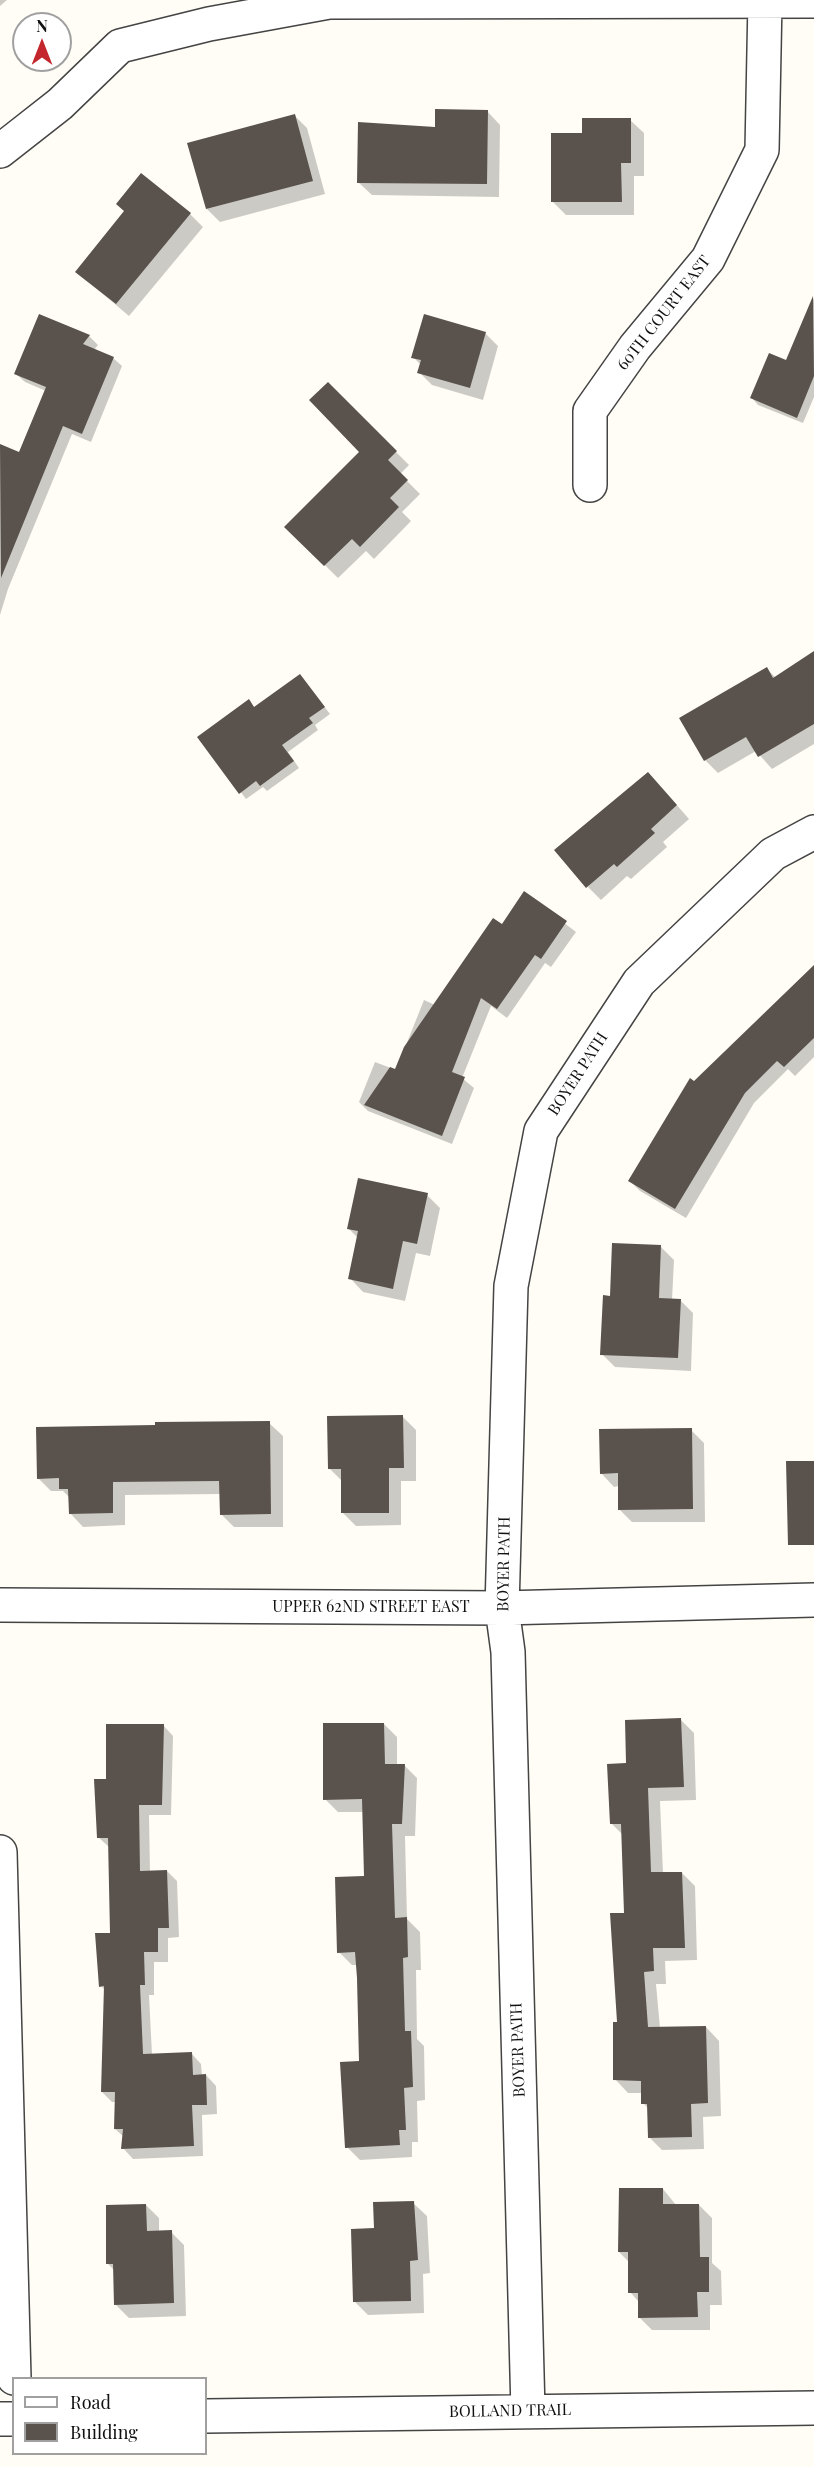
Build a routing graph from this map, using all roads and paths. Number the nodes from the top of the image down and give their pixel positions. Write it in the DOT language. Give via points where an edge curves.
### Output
graph roads {
  1 [pos="765,1"];
  2 [pos="814,1"];
  3 [pos="0,151"];
  4 [pos="590,485"];
  5 [pos="814,832"];
  6 [pos="814,1600"];
  7 [pos="0,1605"];
  8 [pos="502,1608"];
  9 [pos="0,1852"];
  10 [pos="14,2377"];
  11 [pos="814,2408"];
  12 [pos="528,2410"];
  13 [pos="207,2416"];
  1 -- 2 [label="street"];
  1 -- 3 [label="street" via="329,2 209,24 120,46 60,104"];
  1 -- 4 [label="street, 60TH COURT EAST" via="762,150 708,259 590,411"];
  5 -- 8 [label="street, BOYER PATH" via="773,854 639,982 541,1131 511,1286"];
  6 -- 8 [label="street, UPPER 62ND STREET EAST"];
  7 -- 8 [label="street, UPPER 62ND STREET EAST"];
  8 -- 12 [label="street, BOYER PATH" via="508,1652"];
  9 -- 10 [label="street"];
  11 -- 12 [label="street, BOLLAND TRAIL"];
  12 -- 13 [label="street, BOLLAND TRAIL"];
}
